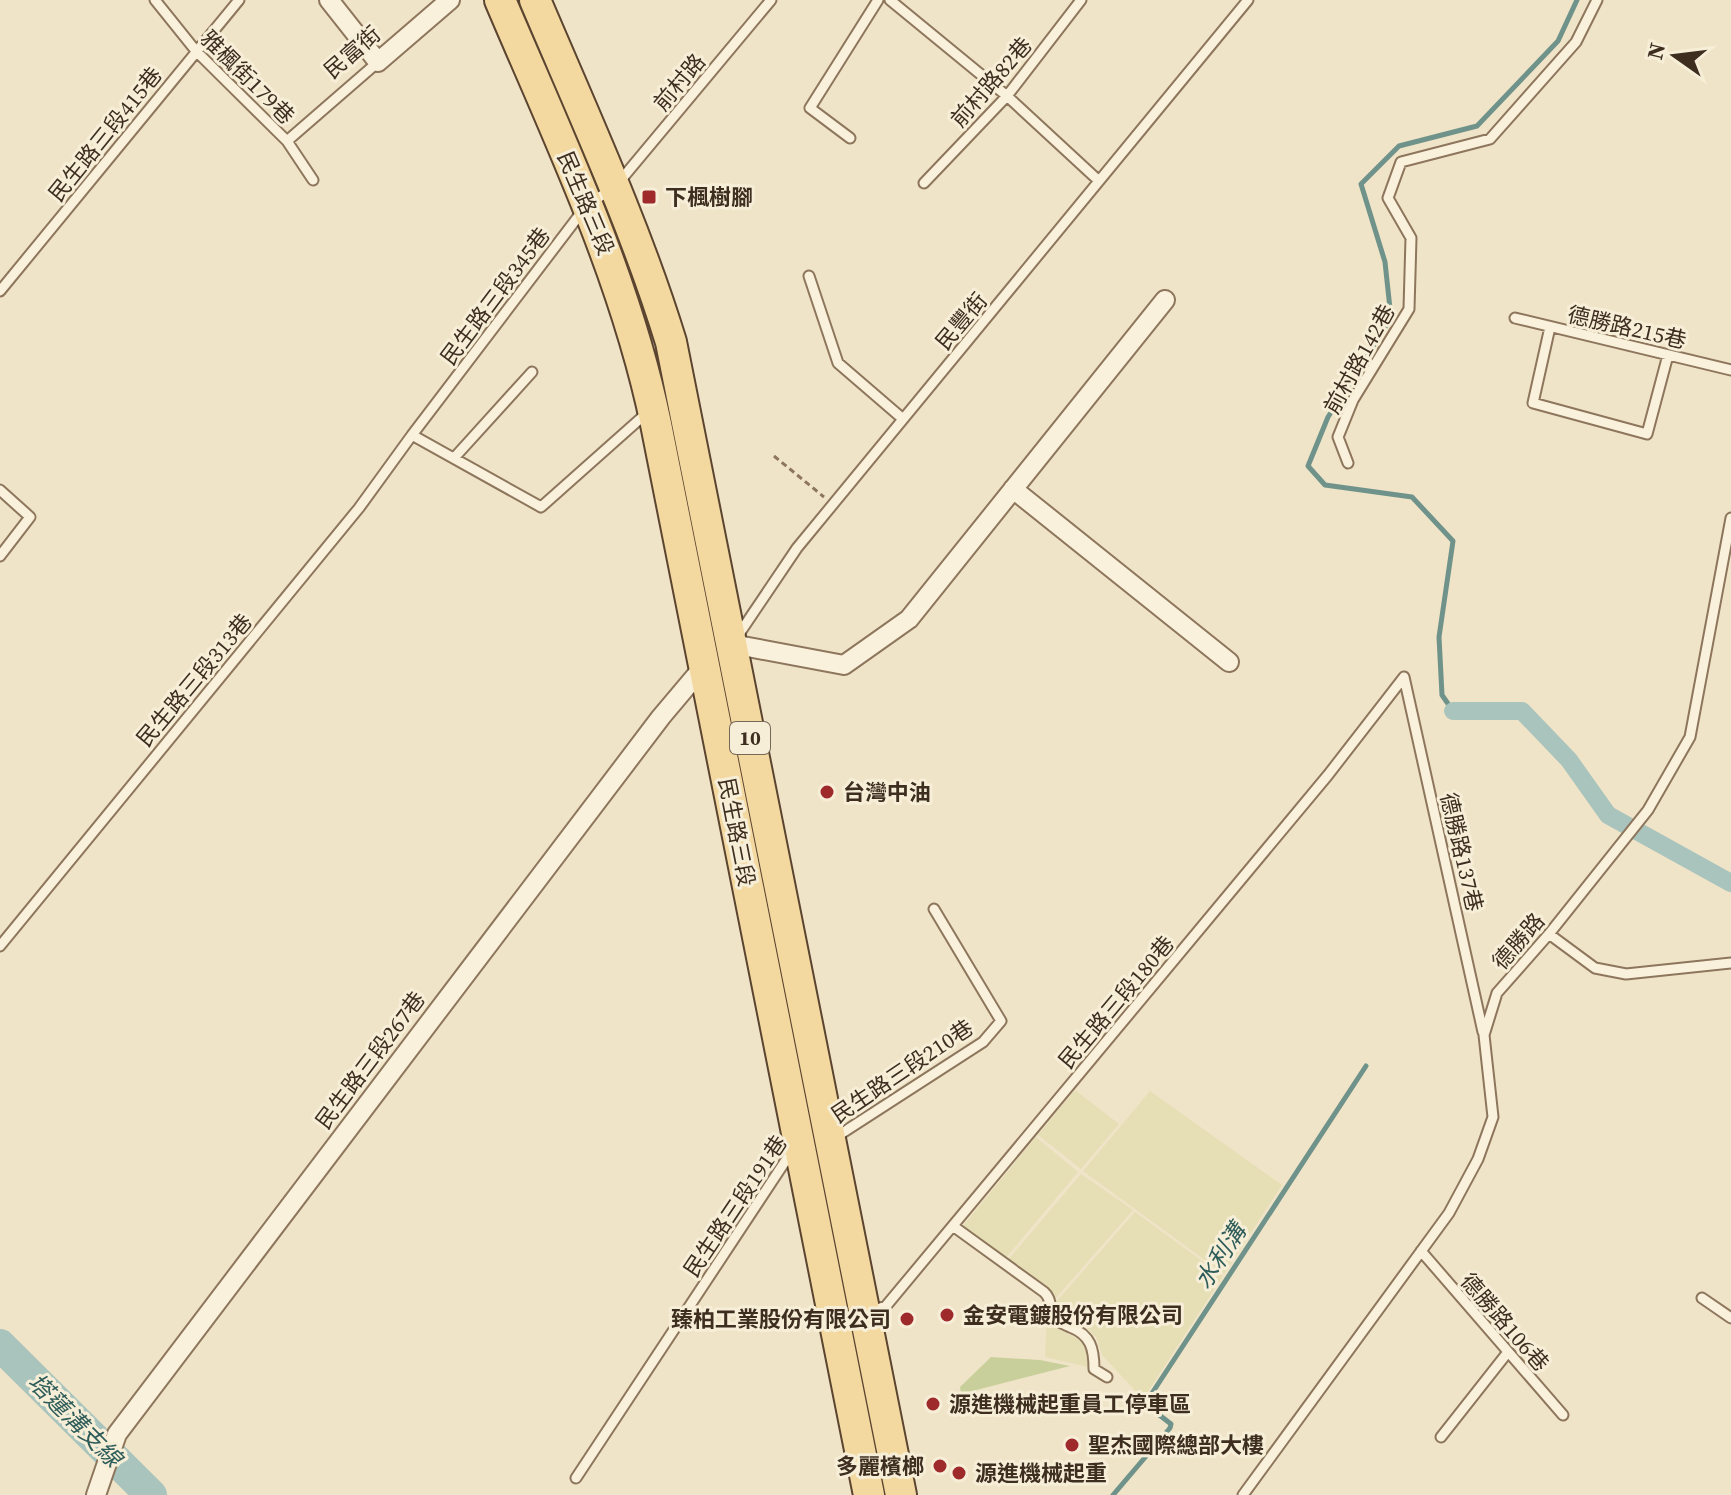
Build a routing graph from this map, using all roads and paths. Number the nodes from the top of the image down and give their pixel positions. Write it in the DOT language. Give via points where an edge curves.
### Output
graph roads {
  1 [pos="155,0"];
  2 [pos="239,0"];
  3 [pos="329,0"];
  4 [pos="450,0"];
  5 [pos="500,0"];
  6 [pos="535,0"];
  7 [pos="771,0"];
  8 [pos="878,0"];
  9 [pos="890,0"];
  10 [pos="1081,0"];
  11 [pos="1248,0"];
  12 [pos="1597,0"];
  13 [pos="196,51"];
  14 [pos="378,62"];
  15 [pos="1007,96"];
  16 [pos="850,138"];
  17 [pos="287,141"];
  18 [pos="313,180"];
  19 [pos="1099,181"];
  20 [pos="924,183"];
  21 [pos="615,187"];
  22 [pos="587,205"];
  23 [pos="809,276"];
  24 [pos="0,291"];
  25 [pos="1165,300"];
  26 [pos="1515,318"];
  27 [pos="1550,327"];
  28 [pos="1668,355"];
  29 [pos="1731,370"];
  30 [pos="532,372"];
  31 [pos="652,408"];
  32 [pos="903,419"];
  33 [pos="412,435"];
  34 [pos="774,456"];
  35 [pos="454,458"];
  36 [pos="1348,463"];
  37 [pos="1013,489"];
  38 [pos="0,490"];
  39 [pos="833,504"];
  40 [pos="1731,518"];
  41 [pos="0,556"];
  42 [pos="718,655"];
  43 [pos="1229,662"];
  44 [pos="1404,677"];
  45 [pos="934,909"];
  46 [pos="1549,934"];
  47 [pos="0,946"];
  48 [pos="1731,963"];
  49 [pos="1484,1035"];
  50 [pos="799,1140"];
  51 [pos="831,1140"];
  52 [pos="953,1226"];
  53 [pos="1421,1251"];
  54 [pos="1702,1298"];
  55 [pos="864,1314"];
  56 [pos="1731,1318"];
  57 [pos="835,1321"];
  58 [pos="1508,1352"];
  59 [pos="1107,1377"];
  60 [pos="1563,1415"];
  61 [pos="1441,1437"];
  62 [pos="576,1478"];
  63 [pos="96,1495"];
  64 [pos="869,1495"];
  65 [pos="901,1495"];
  66 [pos="1243,1495"];
  1 -- 13 [label="lane, 雅楓街179巷"];
  2 -- 13 [label="lane, 民生路三段415巷"];
  3 -- 14 [label="street"];
  4 -- 14 [label="street, 民富街"];
  5 -- 22 [label="main road, 民生路三段 / 10"];
  6 -- 21 [label="main road, 民生路三段 / 10"];
  7 -- 21 [label="lane, 前村路"];
  8 -- 16 [label="lane" via="810,108"];
  9 -- 15 [label="lane"];
  10 -- 15 [label="lane, 前村路82巷"];
  11 -- 19 [label="lane, 民豐街"];
  12 -- 36 [label="lane, 前村路142巷" via="1576,42 1490,139 1401,162 1388,198 1411,238 1409,309 1353,400 1338,437"];
  13 -- 17 [label="lane, 雅楓街179巷"];
  13 -- 24 [label="lane, 民生路三段415巷"];
  14 -- 17 [label="lane, 民富街"];
  15 -- 19 [label="lane"];
  15 -- 20 [label="lane, 前村路82巷"];
  17 -- 18 [label="lane, 雅楓街179巷"];
  19 -- 32 [label="lane, 民豐街"];
  21 -- 22 [label="lane, 民生路三段345巷"];
  21 -- 42 [label="main road, 民生路三段 / 10" via="671,342"];
  22 -- 31 [label="main road, 民生路三段 / 10" via="619,285"];
  22 -- 33 [label="lane, 民生路三段345巷"];
  23 -- 32 [label="lane" via="838,363"];
  25 -- 37 [label="street"];
  26 -- 27 [label="lane, 德勝路215巷"];
  27 -- 28 [label="lane, 德勝路215巷"];
  27 -- 28 [label="lane" via="1533,403 1647,434"];
  28 -- 29 [label="lane, 德勝路215巷"];
  30 -- 35 [label="lane"];
  31 -- 35 [label="lane" via="541,507"];
  31 -- 42 [label="main road, 民生路三段 / 10"];
  32 -- 39 [label="lane, 民豐街"];
  33 -- 35 [label="lane"];
  33 -- 47 [label="lane, 民生路三段313巷" via="359,508"];
  34 -- 39 [label="path"];
  37 -- 42 [label="street" via="909,619 844,665"];
  37 -- 43 [label="street"];
  38 -- 41 [label="lane" via="30,517"];
  39 -- 42 [label="lane, 民豐街"];
  40 -- 46 [label="lane, 德勝路" via="1690,737 1648,810"];
  42 -- 50 [label="main road, 民生路三段 / 10"];
  42 -- 51 [label="main road, 民生路三段 / 10"];
  42 -- 63 [label="street, 民生路三段267巷" via="661,717 117,1434"];
  44 -- 49 [label="lane, 德勝路137巷"];
  44 -- 52 [label="lane, 民生路三段180巷"];
  45 -- 51 [label="lane, 民生路三段210巷" via="1001,1021 983,1042"];
  46 -- 48 [label="lane" via="1595,968 1626,974"];
  46 -- 49 [label="lane, 德勝路" via="1497,993"];
  49 -- 53 [label="lane, 德勝路" via="1493,1117 1449,1213"];
  50 -- 51 [label="lane, 民生路三段191巷"];
  50 -- 57 [label="main road, 民生路三段 / 10"];
  50 -- 62 [label="lane, 民生路三段191巷"];
  51 -- 55 [label="main road, 民生路三段 / 10"];
  52 -- 55 [label="lane, 民生路三段180巷" via="886,1306"];
  52 -- 59 [label="lane" via="1044,1292 1055,1317 1091,1342 1094,1369"];
  53 -- 58 [label="lane, 德勝路106巷"];
  53 -- 66 [label="lane, 德勝路"];
  54 -- 56 [label="lane"];
  55 -- 57 [label="lane, 民生路三段180巷"];
  55 -- 65 [label="main road, 民生路三段 / 10"];
  57 -- 64 [label="main road, 民生路三段 / 10"];
  58 -- 60 [label="lane, 德勝路106巷"];
  58 -- 61 [label="lane"];
}
